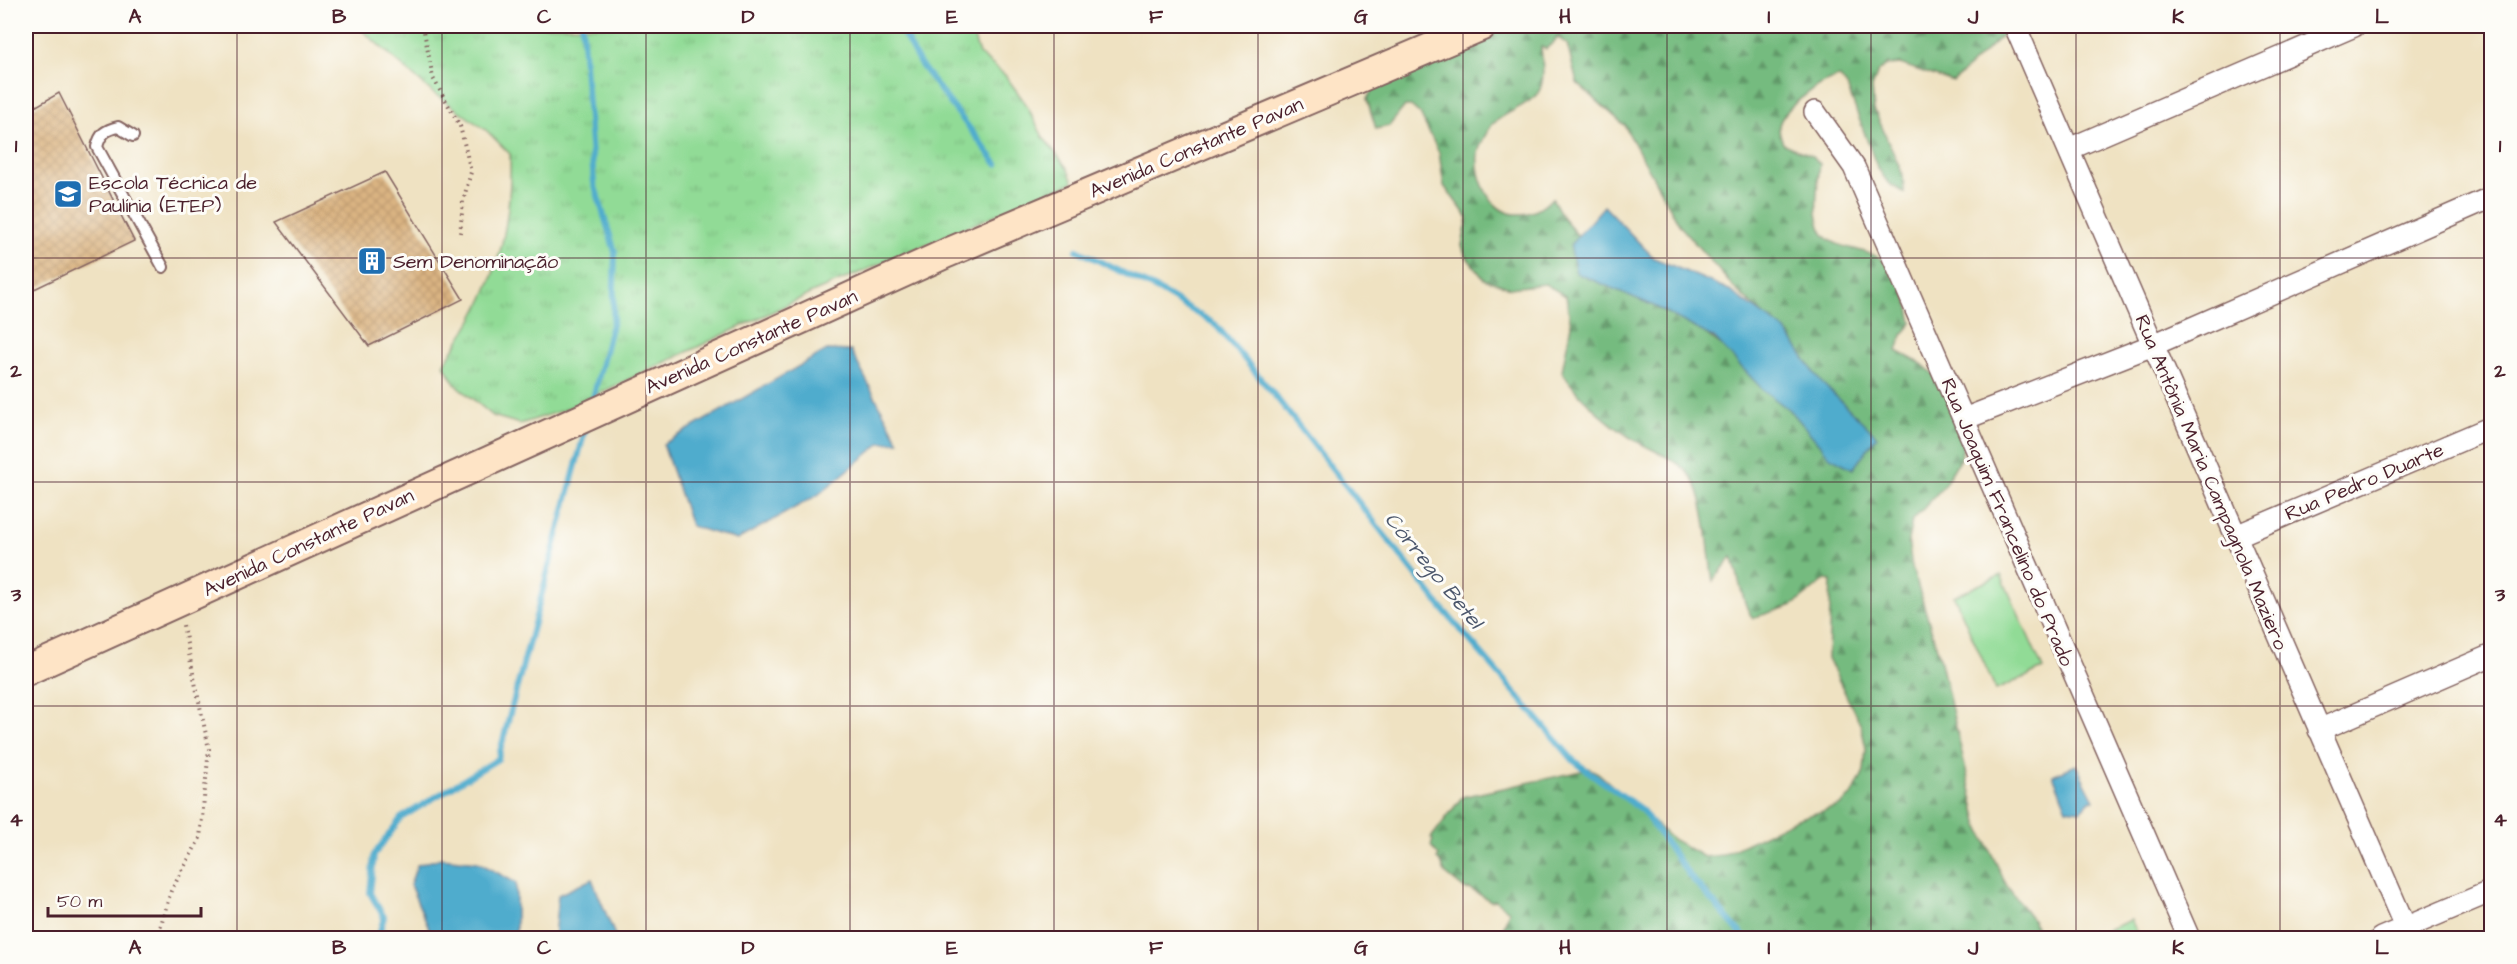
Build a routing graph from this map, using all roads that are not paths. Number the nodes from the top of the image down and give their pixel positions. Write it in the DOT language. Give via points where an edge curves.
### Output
graph roads {
  1 [pos="1482,26"];
  2 [pos="2015,26"];
  3 [pos="2354,26"];
  4 [pos="1815,112"];
  5 [pos="134,136"];
  6 [pos="2069,149"];
  7 [pos="2492,196"];
  8 [pos="163,267"];
  9 [pos="2153,345"];
  10 [pos="1964,419"];
  11 [pos="2492,427"];
  12 [pos="2236,536"];
  13 [pos="2492,655"];
  14 [pos="26,671"];
  15 [pos="2319,730"];
  16 [pos="2492,891"];
  17 [pos="2407,933"];
  18 [pos="2189,939"];
  19 [pos="2381,939"];
  1 -- 14 [label="street, Avenida Constante Pavan" via="946,253"];
  2 -- 6 [label="street, Rua Antônia Maria Campagnola Maziero"];
  3 -- 6 [label="street"];
  4 -- 10 [label="street, Rua Joaquim Francelino do Prado" via="1854,167"];
  5 -- 8 [label="lane" via="118,127 107,130 99,137 97,147"];
  6 -- 9 [label="street, Rua Antônia Maria Campagnola Maziero"];
  7 -- 9 [label="street"];
  9 -- 10 [label="street"];
  9 -- 12 [label="street, Rua Antônia Maria Campagnola Maziero"];
  10 -- 18 [label="street, Rua Joaquim Francelino do Prado"];
  11 -- 12 [label="street, Rua Pedro Duarte"];
  12 -- 15 [label="street, Rua Antônia Maria Campagnola Maziero"];
  13 -- 15 [label="street"];
  15 -- 17 [label="street, Rua Antônia Maria Campagnola Maziero"];
  16 -- 17 [label="street"];
  17 -- 19 [label="street"];
}
